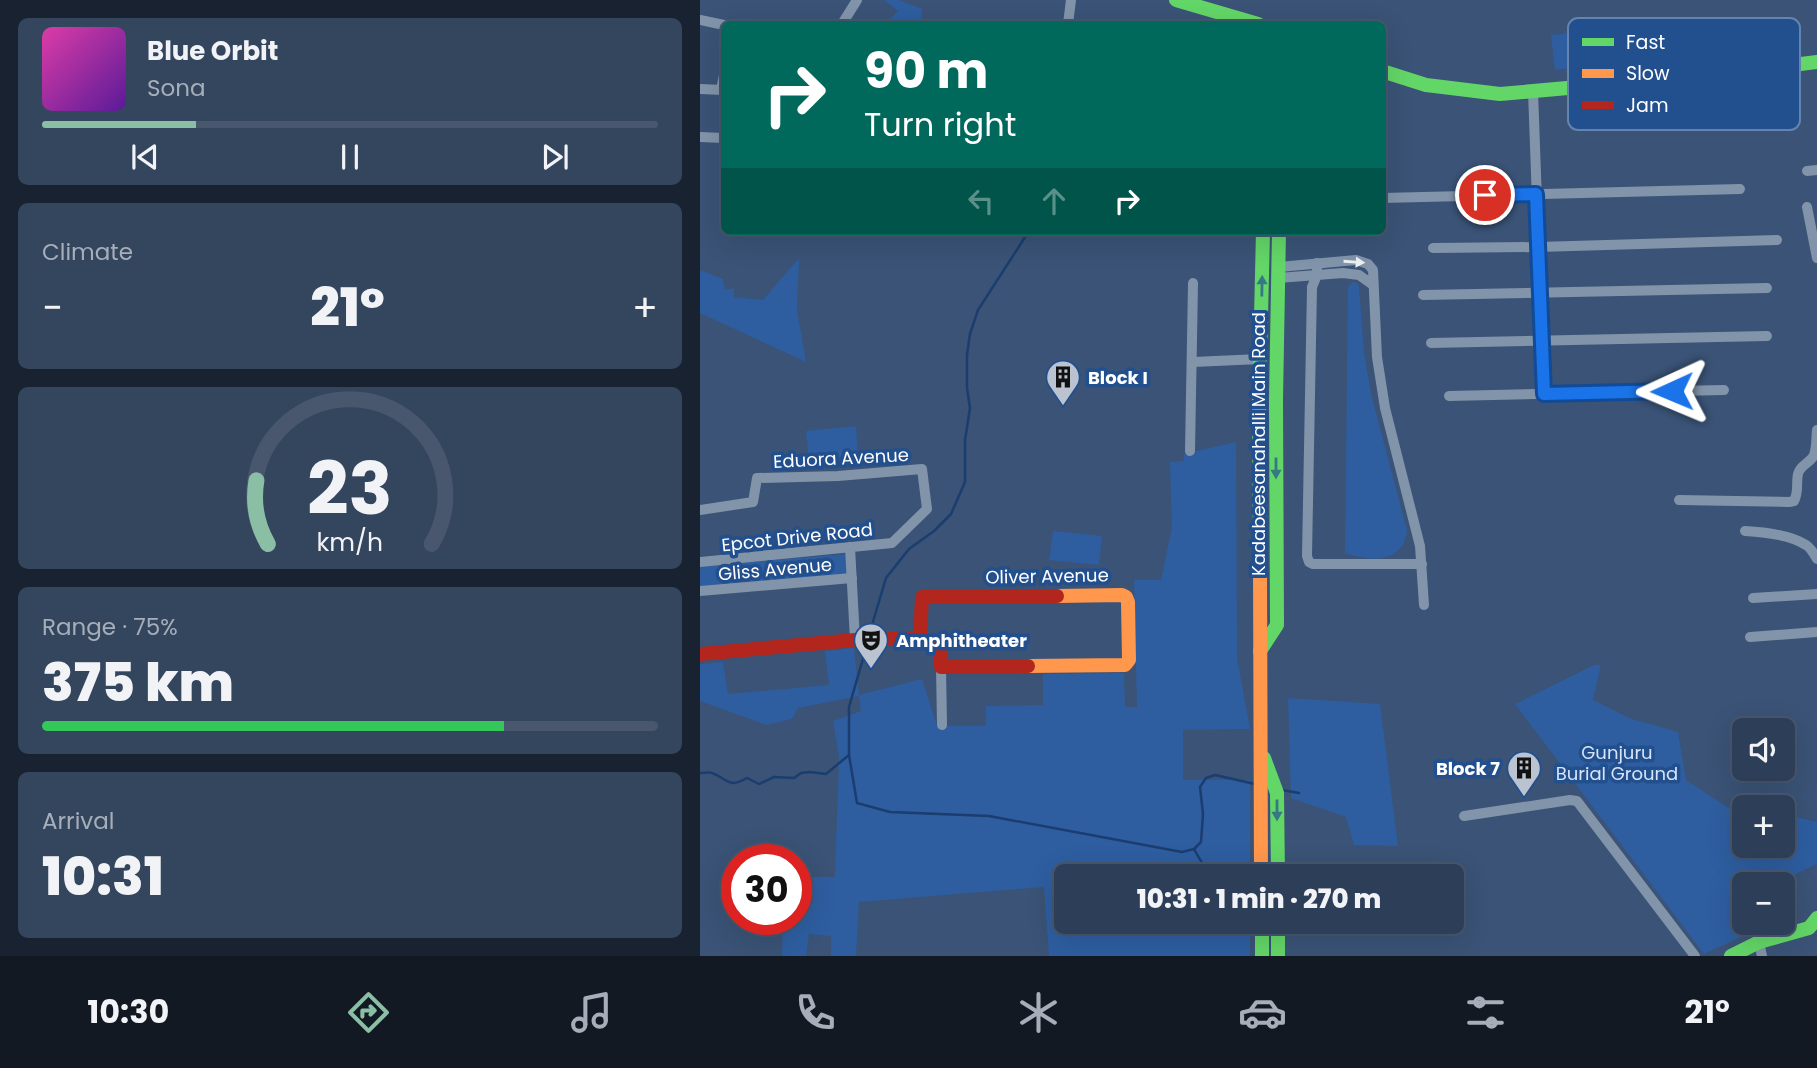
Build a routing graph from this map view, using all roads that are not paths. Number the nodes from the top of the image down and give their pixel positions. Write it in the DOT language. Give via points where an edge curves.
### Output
graph roads {
  1 [pos="857,0"];
  2 [pos="1071,0"];
  3 [pos="1176,0"];
  4 [pos="700,20"];
  5 [pos="844,21"];
  6 [pos="1068,21"];
  7 [pos="1244,21"];
  8 [pos="721,24"];
  9 [pos="1386,72"];
  10 [pos="1568,88"];
  11 [pos="700,89"];
  12 [pos="721,90"];
  13 [pos="1533,91"];
  14 [pos="700,137"];
  15 [pos="721,138"];
  16 [pos="1740,189"];
  17 [pos="1536,194"];
  18 [pos="1386,198"];
  19 [pos="1808,207"];
  20 [pos="1263,235"];
  21 [pos="1279,235"];
  22 [pos="1777,240"];
  23 [pos="1538,247"];
  24 [pos="1433,248"];
  25 [pos="1817,252"];
  26 [pos="1317,263"];
  27 [pos="1278,272"];
  28 [pos="1317,275"];
  29 [pos="1193,283"];
  30 [pos="1373,285"];
  31 [pos="1767,288"];
  32 [pos="1540,293"];
  33 [pos="1423,295"];
  34 [pos="1767,336"];
  35 [pos="1542,341"];
  36 [pos="1431,343"];
  37 [pos="1260,359"];
  38 [pos="1192,362"];
  39 [pos="1724,390"];
  40 [pos="1544,394"];
  41 [pos="1449,396"];
  42 [pos="1817,430"];
  43 [pos="1190,451"];
  44 [pos="922,469"];
  45 [pos="1679,500"];
  46 [pos="700,510"];
  47 [pos="1745,531"];
  48 [pos="850,547"];
  49 [pos="1817,559"];
  50 [pos="700,562"];
  51 [pos="1422,564"];
  52 [pos="852,578"];
  53 [pos="700,590"];
  54 [pos="1817,594"];
  55 [pos="1753,598"];
  56 [pos="1424,605"];
  57 [pos="1817,632"];
  58 [pos="1750,637"];
  59 [pos="920,638"];
  60 [pos="855,640"];
  61 [pos="1259,653"];
  62 [pos="700,654"];
  63 [pos="941,667"];
  64 [pos="942,725"];
  65 [pos="1260,746"];
  66 [pos="1464,816"];
  67 [pos="1261,864"];
  68 [pos="1278,864"];
  69 [pos="1817,918"];
  70 [pos="1262,934"];
  71 [pos="1278,934"];
  72 [pos="1760,949"];
  73 [pos="1262,956"];
  74 [pos="1279,956"];
  75 [pos="1695,956"];
  76 [pos="1731,956"];
  1 -- 5 [label="street"];
  2 -- 6 [label="street"];
  3 -- 7 [label="main road"];
  4 -- 8 [label="street"];
  9 -- 13 [label="main road" via="1426,85 1488,93"];
  10 -- 13 [label="main road"];
  11 -- 12 [label="street"];
  13 -- 17 [label="street"];
  14 -- 15 [label="street"];
  16 -- 17 [label="street"];
  17 -- 18 [label="street"];
  17 -- 23 [label="street"];
  19 -- 25 [label="street"];
  37 -- 20 [label="main road, Kadabeesanahalli Main Road, one-way"];
  21 -- 27 [label="main road, Kadabeesanahalli Main Road"];
  22 -- 23 [label="street"];
  23 -- 24 [label="street"];
  23 -- 32 [label="street"];
  26 -- 27 [label="street"];
  26 -- 28 [label="street"];
  26 -- 30 [label="street, one-way" via="1356,260 1368,264"];
  27 -- 28 [label="street"];
  27 -- 61 [label="main road, Kadabeesanahalli Main Road, one-way" via="1277,625"];
  28 -- 30 [label="street" via="1359,275"];
  28 -- 51 [label="street" via="1312,287 1309,562"];
  29 -- 38 [label="street"];
  30 -- 51 [label="street" via="1385,408"];
  31 -- 32 [label="street"];
  32 -- 33 [label="street"];
  32 -- 35 [label="street"];
  34 -- 35 [label="street"];
  35 -- 36 [label="street"];
  35 -- 40 [label="street"];
  37 -- 38 [label="street"];
  37 -- 61 [label="main road, Kadabeesanahalli Main Road"];
  38 -- 43 [label="street"];
  39 -- 40 [label="street"];
  40 -- 41 [label="street"];
  42 -- 45 [label="street" via="1815,453 1799,471 1794,501"];
  44 -- 46 [label="street, Eduora Avenue" via="757,478 753,502"];
  44 -- 48 [label="street, Epcot Drive Road" via="927,509 892,543"];
  47 -- 49 [label="street" via="1806,545"];
  48 -- 50 [label="street, Epcot Drive Road"];
  48 -- 52 [label="street"];
  51 -- 56 [label="street"];
  52 -- 53 [label="street, Gliss Avenue"];
  52 -- 60 [label="street"];
  54 -- 55 [label="street"];
  57 -- 58 [label="street"];
  59 -- 60 [label="main road"];
  59 -- 63 [label="main road" via="941,652"];
  59 -- 63 [label="main road, Oliver Avenue" via="922,597 1122,595 1128,602 1129,660 1125,665"];
  60 -- 62 [label="main road"];
  61 -- 65 [label="main road, Kadabeesanahalli Main Road"];
  63 -- 64 [label="street"];
  65 -- 67 [label="main road, Kadabeesanahalli Main Road"];
  65 -- 68 [label="main road, Kadabeesanahalli Main Road, one-way" via="1277,793"];
  66 -- 75 [label="street" via="1577,801"];
  69 -- 72 [label="main road" via="1809,928"];
  70 -- 73 [label="main road"];
  71 -- 74 [label="main road"];
  72 -- 76 [label="main road"];
}
